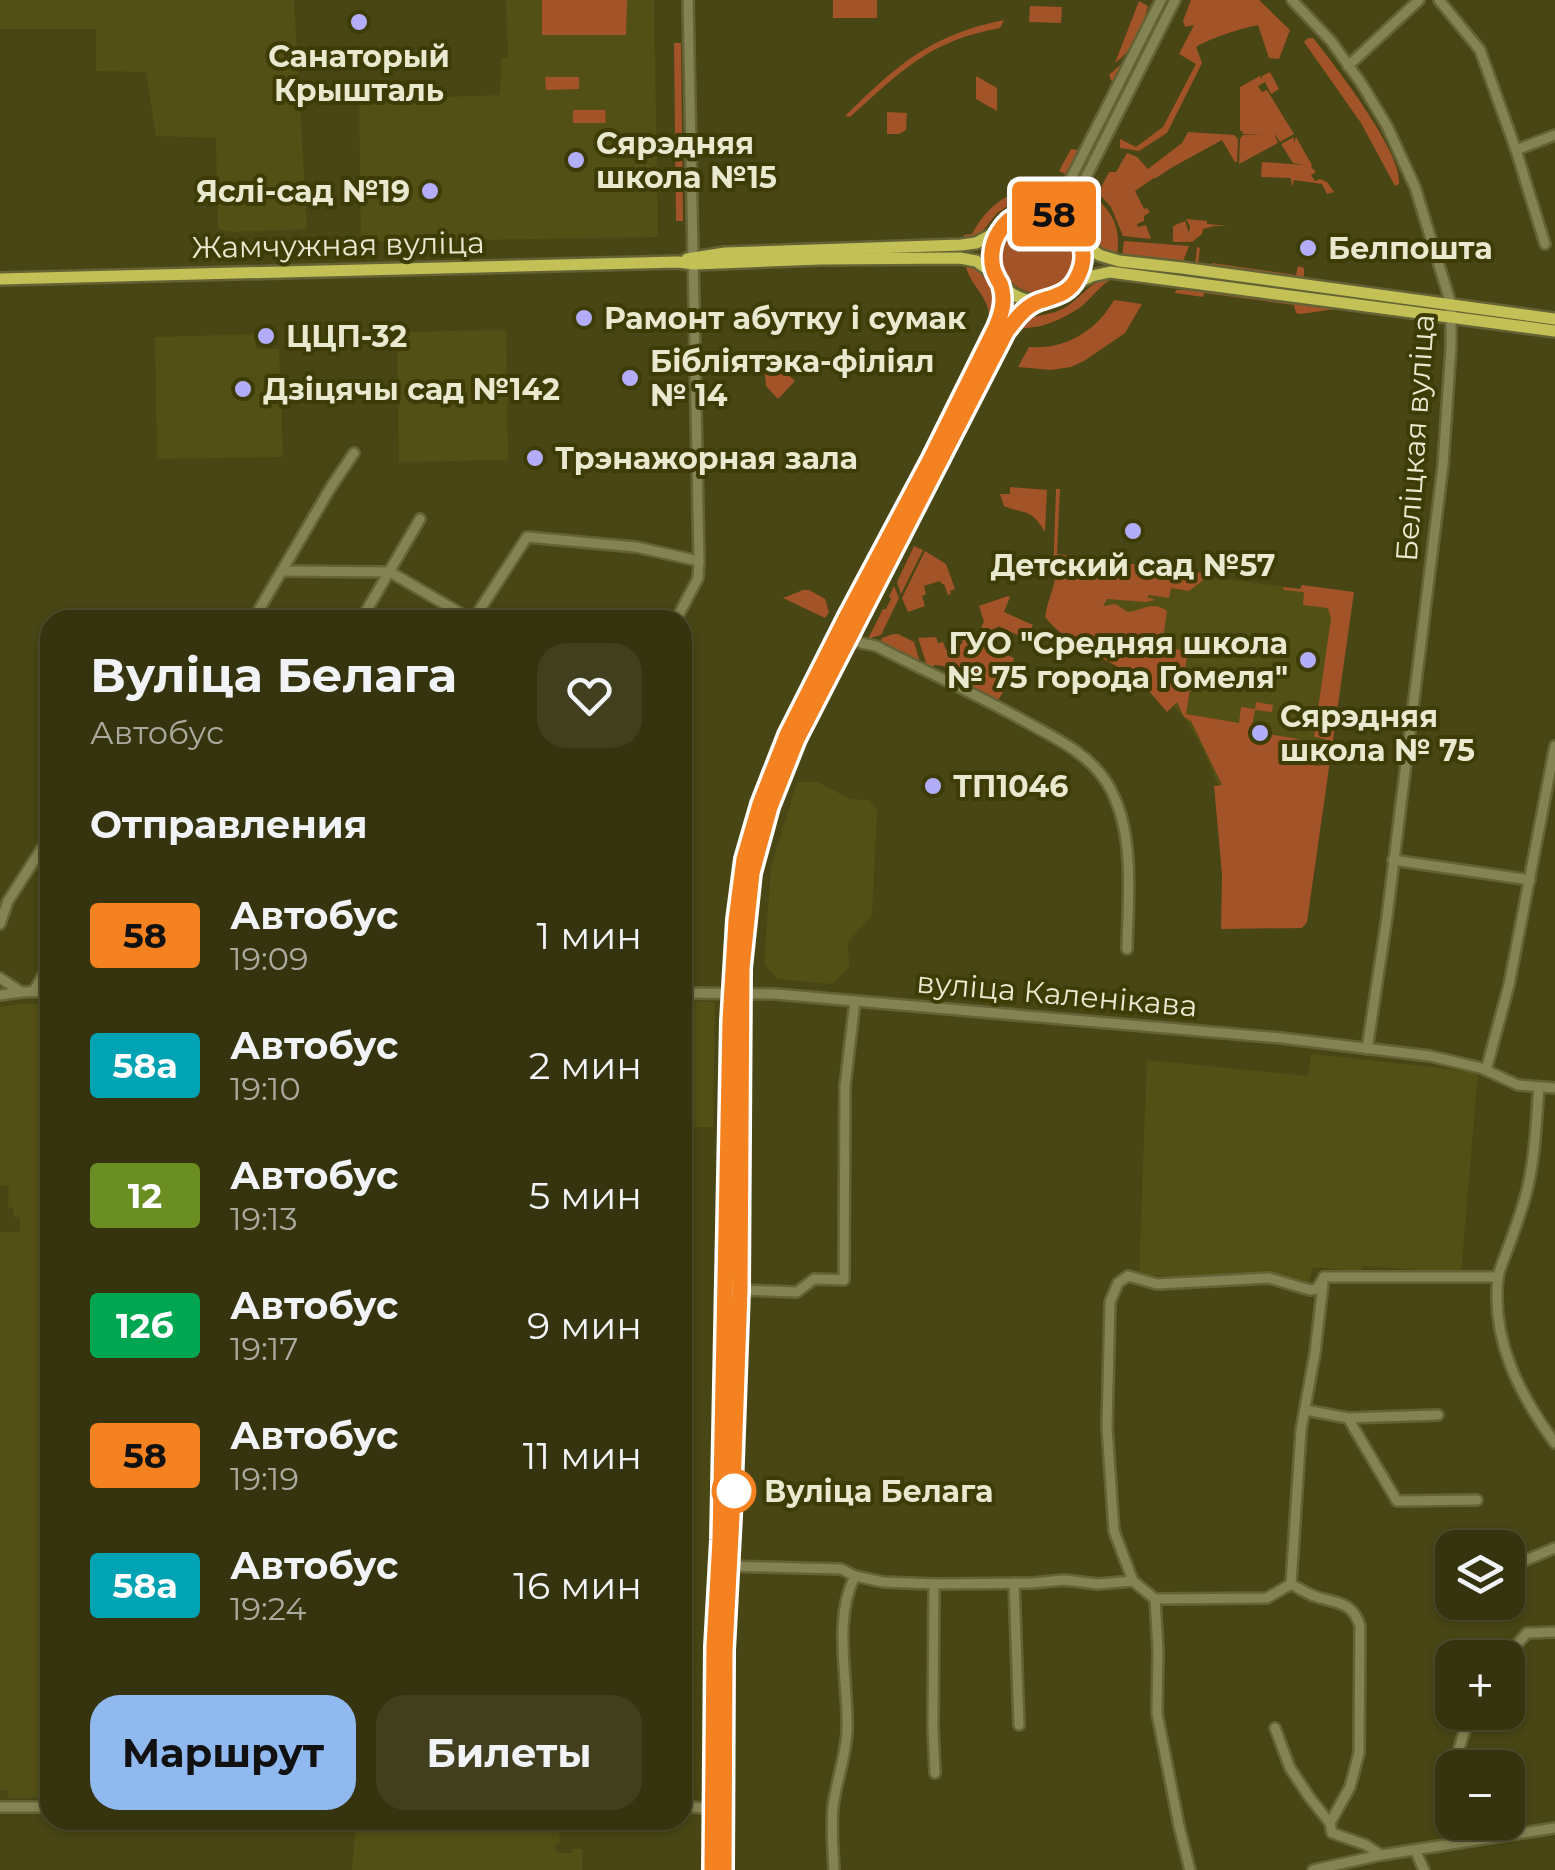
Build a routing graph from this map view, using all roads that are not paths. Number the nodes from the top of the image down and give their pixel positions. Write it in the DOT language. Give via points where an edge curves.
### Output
graph roads {
  1 [pos="688,0"];
  2 [pos="1161,0"];
  3 [pos="1175,0"];
  4 [pos="1292,0"];
  5 [pos="1419,0"];
  6 [pos="1440,0"];
  7 [pos="1348,66"];
  8 [pos="1555,135"];
  9 [pos="1516,150"];
  10 [pos="1034,211"];
  11 [pos="999,231"];
  12 [pos="1077,235"];
  13 [pos="1546,244"];
  14 [pos="694,260"];
  15 [pos="996,277"];
  16 [pos="0,279"];
  17 [pos="1072,285"];
  18 [pos="1040,301"];
  19 [pos="1451,304"];
  20 [pos="1452,318"];
  21 [pos="1555,319"];
  22 [pos="1555,331"];
  23 [pos="354,453"];
  24 [pos="420,519"];
  25 [pos="699,561"];
  26 [pos="282,571"];
  27 [pos="390,572"];
  28 [pos="259,610"];
  29 [pos="368,610"];
  30 [pos="456,610"];
  31 [pos="480,610"];
  32 [pos="681,610"];
  33 [pos="850,634"];
  34 [pos="1555,746"];
  35 [pos="40,851"];
  36 [pos="1393,860"];
  37 [pos="1530,880"];
  38 [pos="0,924"];
  39 [pos="1126,949"];
  40 [pos="0,978"];
  41 [pos="40,981"];
  42 [pos="34,991"];
  43 [pos="40,991"];
  44 [pos="21,992"];
  45 [pos="692,993"];
  46 [pos="736,993"];
  47 [pos="0,995"];
  48 [pos="856,1002"];
  49 [pos="1367,1049"];
  50 [pos="1486,1070"];
  51 [pos="1538,1088"];
  52 [pos="1555,1088"];
  53 [pos="1324,1277"];
  54 [pos="1498,1278"];
  55 [pos="740,1290"];
  56 [pos="1305,1410"];
  57 [pos="1438,1415"];
  58 [pos="1348,1418"];
  59 [pos="1555,1443"];
  60 [pos="1477,1500"];
  61 [pos="1555,1548"];
  62 [pos="1525,1560"];
  63 [pos="724,1566"];
  64 [pos="855,1576"];
  65 [pos="1133,1581"];
  66 [pos="1014,1583"];
  67 [pos="934,1584"];
  68 [pos="1291,1584"];
  69 [pos="1155,1599"];
  70 [pos="1555,1632"];
  71 [pos="1521,1640"];
  72 [pos="1019,1724"];
  73 [pos="1275,1728"];
  74 [pos="935,1774"];
  75 [pos="0,1807"];
  76 [pos="40,1807"];
  77 [pos="692,1807"];
  78 [pos="713,1809"];
  79 [pos="1330,1822"];
  80 [pos="1555,1828"];
  81 [pos="1459,1842"];
  82 [pos="1415,1850"];
  83 [pos="1381,1855"];
  84 [pos="712,1870"];
  85 [pos="724,1870"];
  86 [pos="834,1870"];
  87 [pos="1190,1870"];
  88 [pos="1314,1870"];
  89 [pos="1424,1870"];
  1 -- 14 [label="street"];
  2 -- 10 [label="street" via="1065,190"];
  3 -- 12 [label="street" via="1078,193"];
  4 -- 7 [label="street, Беліцкая вуліца"];
  5 -- 7 [label="street"];
  6 -- 9 [label="street" via="1480,50"];
  7 -- 19 [label="street, Беліцкая вуліца" via="1388,126 1415,187"];
  8 -- 9 [label="street"];
  9 -- 13 [label="street"];
  10 -- 11 [label="main road"];
  10 -- 12 [label="main road" via="1061,218"];
  11 -- 14 [label="main road, Жамчужная вуліца" via="976,243 725,253"];
  11 -- 15 [label="main road" via="992,254"];
  12 -- 17 [label="main road" via="1082,263"];
  12 -- 19 [label="main road" via="1119,262"];
  14 -- 15 [label="main road, Жамчужная вуліца" via="960,258"];
  14 -- 16 [label="main road, Жамчужная вуліца"];
  14 -- 25 [label="street"];
  15 -- 18 [label="main road" via="1021,298"];
  15 -- 46 [label="street" via="1002,310 996,327 797,715 760,804 738,892"];
  17 -- 18 [label="main road"];
  17 -- 20 [label="main road" via="1118,272"];
  18 -- 33 [label="street" via="1006,332"];
  19 -- 20 [label="street, Беліцкая вуліца"];
  19 -- 21 [label="main road"];
  20 -- 22 [label="main road"];
  20 -- 36 [label="street, Беліцкая вуліца" via="1444,465"];
  23 -- 26 [label="street"];
  24 -- 27 [label="street"];
  25 -- 31 [label="street" via="528,537"];
  25 -- 32 [label="street"];
  26 -- 27 [label="street"];
  26 -- 28 [label="street"];
  27 -- 29 [label="street"];
  27 -- 30 [label="street"];
  33 -- 39 [label="street" via="1089,760 1108,784 1128,857"];
  33 -- 46 [label="street" via="770,807 752,873"];
  34 -- 37 [label="street"];
  35 -- 38 [label="street"];
  36 -- 37 [label="street"];
  36 -- 49 [label="street, Беліцкая вуліца"];
  37 -- 50 [label="street"];
  40 -- 44 [label="street"];
  41 -- 42 [label="street"];
  42 -- 43 [label="street"];
  42 -- 44 [label="street"];
  44 -- 47 [label="street"];
  45 -- 46 [label="street, вуліца Каленікава"];
  46 -- 48 [label="street, вуліца Каленікава"];
  46 -- 55 [label="street"];
  46 -- 63 [label="street"];
  48 -- 49 [label="street, вуліца Каленікава"];
  48 -- 55 [label="street" via="845,1086 844,1280 814,1279 789,1293"];
  49 -- 50 [label="street, вуліца Каленікава"];
  50 -- 51 [label="street, вуліца Каленікава"];
  51 -- 52 [label="street, вуліца Каленікава"];
  51 -- 54 [label="street" via="1529,1183"];
  53 -- 54 [label="street"];
  53 -- 56 [label="street"];
  53 -- 65 [label="street" via="1310,1290 1269,1278 1157,1284 1128,1276 1118,1283 1110,1302 1110,1503"];
  54 -- 59 [label="street" via="1508,1360"];
  55 -- 63 [label="street"];
  56 -- 58 [label="street"];
  56 -- 68 [label="street"];
  57 -- 58 [label="street"];
  58 -- 60 [label="street" via="1398,1502"];
  61 -- 62 [label="street"];
  63 -- 64 [label="street"];
  63 -- 78 [label="street" via="714,1647"];
  63 -- 85 [label="street"];
  64 -- 67 [label="street"];
  64 -- 86 [label="street" via="846,1608 848,1727 834,1804"];
  65 -- 66 [label="street"];
  65 -- 69 [label="street"];
  66 -- 67 [label="street"];
  66 -- 72 [label="street"];
  67 -- 74 [label="street"];
  68 -- 69 [label="street" via="1267,1598"];
  68 -- 79 [label="street" via="1346,1605 1360,1626 1359,1752 1350,1787"];
  69 -- 87 [label="street" via="1157,1713"];
  70 -- 71 [label="street" via="1528,1633"];
  73 -- 79 [label="street" via="1290,1768"];
  75 -- 76 [label="street"];
  77 -- 78 [label="street"];
  78 -- 84 [label="street"];
  79 -- 83 [label="street" via="1332,1833"];
  80 -- 81 [label="street"];
  81 -- 82 [label="street"];
  82 -- 83 [label="street"];
  82 -- 89 [label="street"];
  83 -- 88 [label="street"];
}
